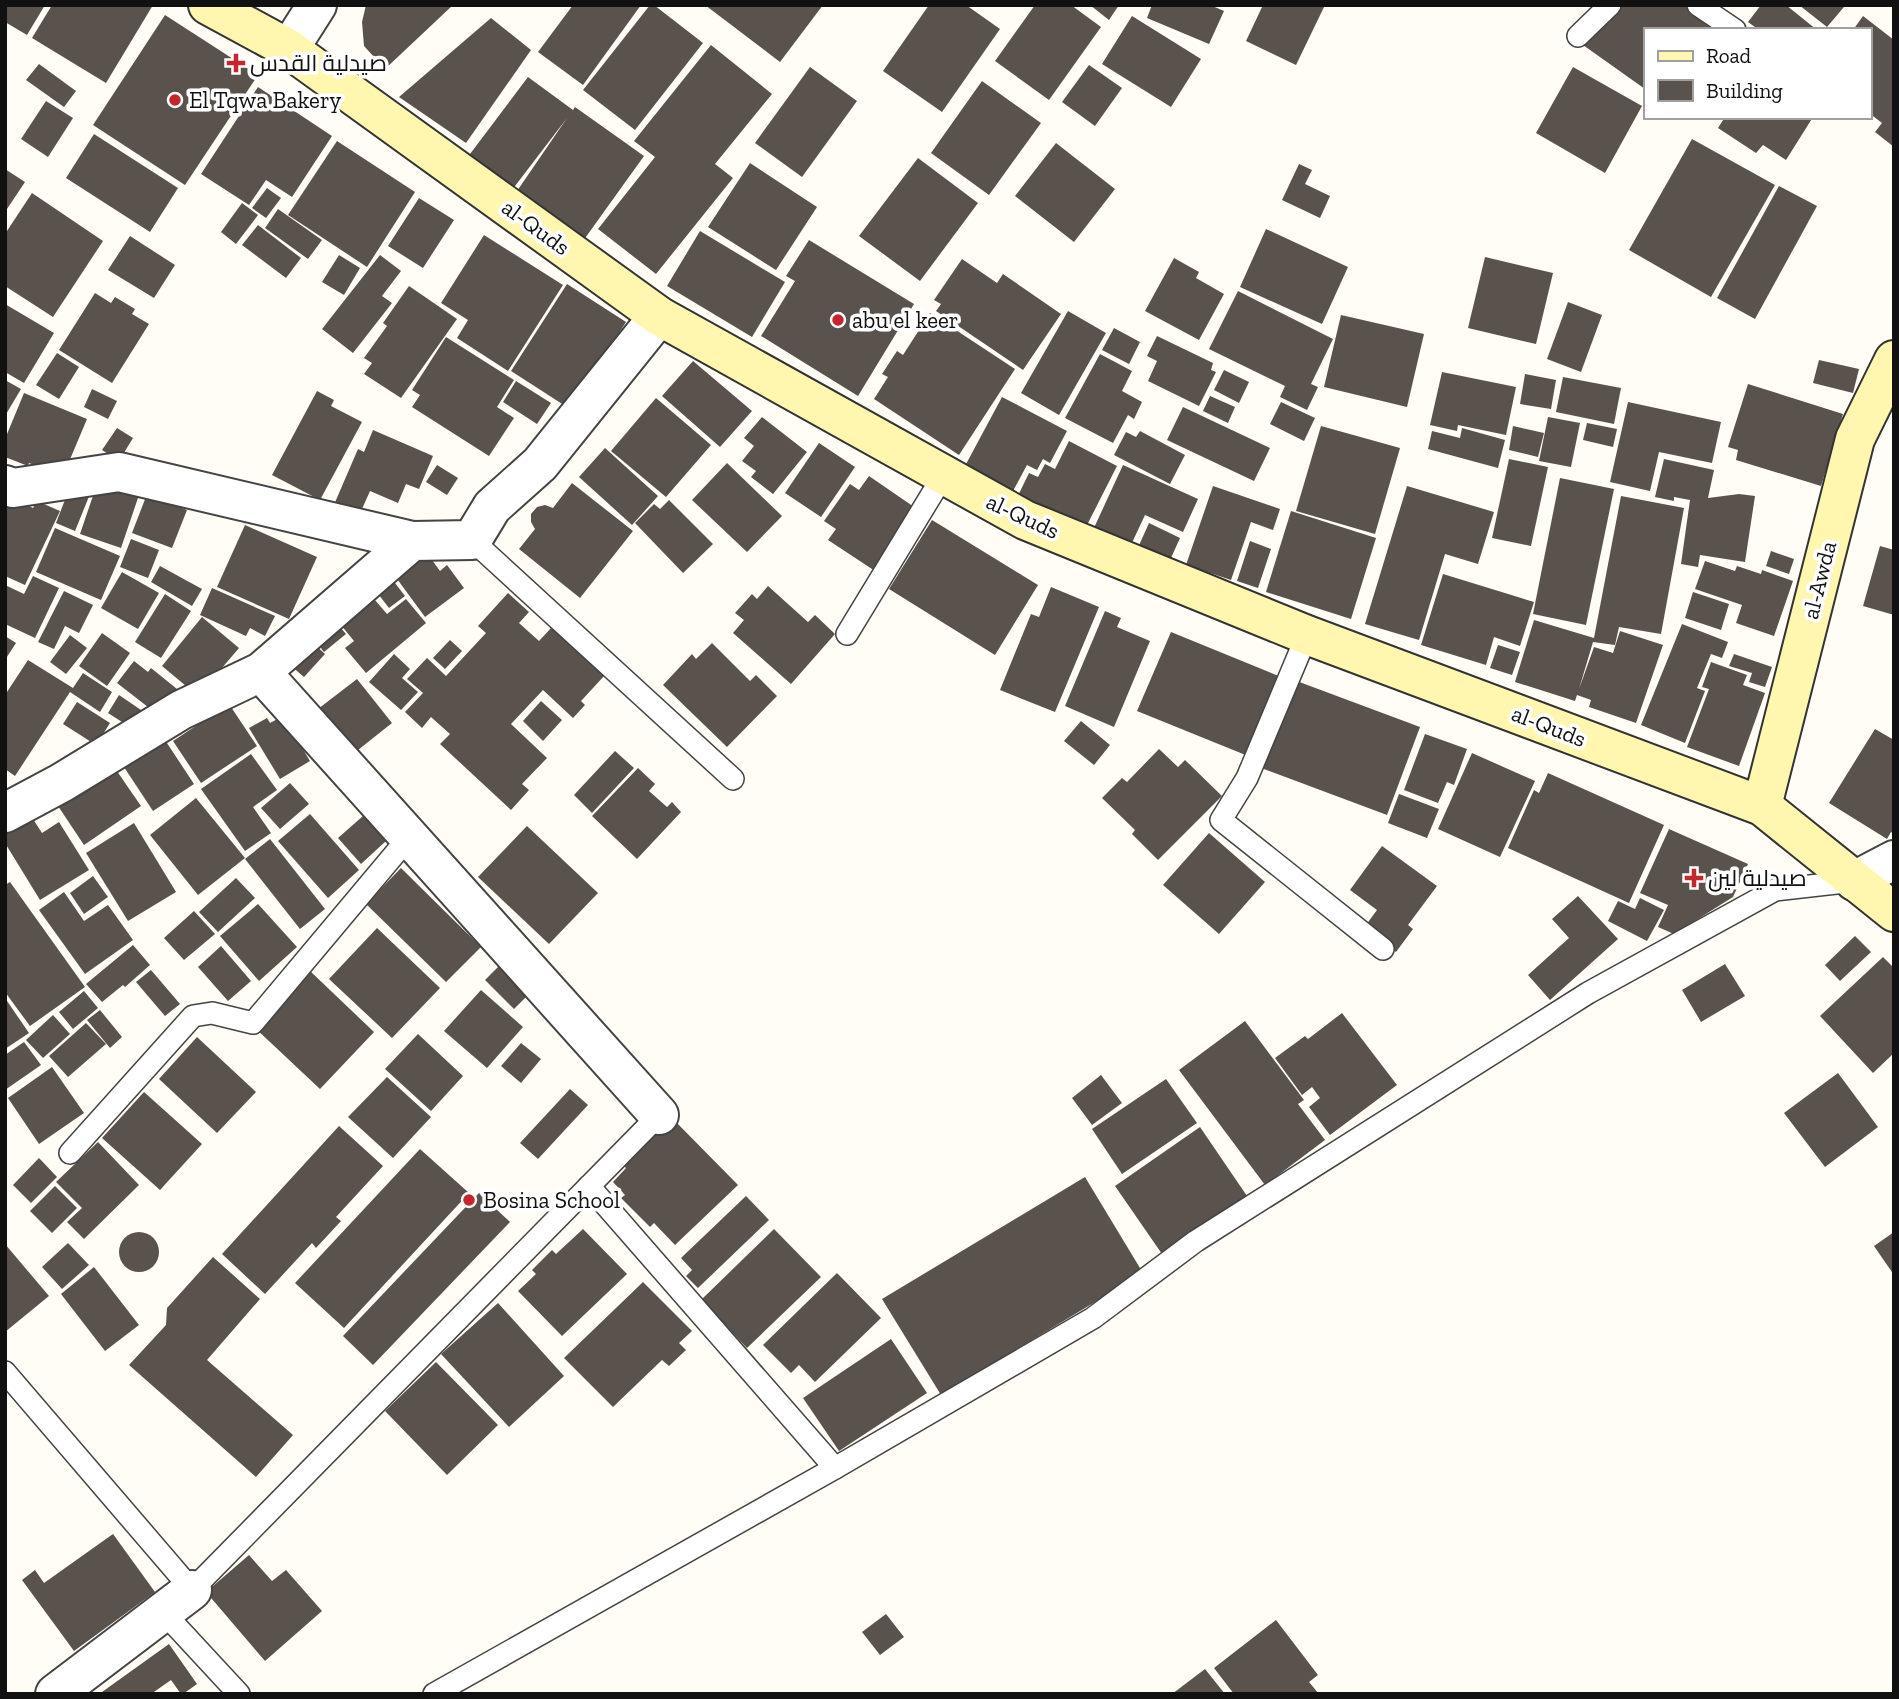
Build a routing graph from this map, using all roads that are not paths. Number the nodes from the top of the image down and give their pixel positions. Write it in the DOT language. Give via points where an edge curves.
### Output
graph roads {
  1 [pos="208,5"];
  2 [pos="317,5"];
  3 [pos="1610,5"];
  4 [pos="1698,5"];
  5 [pos="1732,28"];
  6 [pos="1578,36"];
  7 [pos="289,49"];
  8 [pos="659,316"];
  9 [pos="1894,360"];
  10 [pos="943,476"];
  11 [pos="5,485"];
  12 [pos="472,540"];
  13 [pos="412,541"];
  14 [pos="847,634"];
  15 [pos="1307,635"];
  16 [pos="261,672"];
  17 [pos="733,779"];
  18 [pos="1762,806"];
  19 [pos="5,813"];
  20 [pos="409,837"];
  21 [pos="1894,860"];
  22 [pos="1854,881"];
  23 [pos="1894,912"];
  24 [pos="1383,948"];
  25 [pos="659,1115"];
  26 [pos="70,1153"];
  27 [pos="589,1185"];
  28 [pos="5,1372"];
  29 [pos="835,1468"];
  30 [pos="178,1602"];
  31 [pos="55,1694"];
  32 [pos="239,1694"];
  33 [pos="434,1694"];
  1 -- 7 [label="main road, al-Quds"];
  2 -- 7 [label="street"];
  3 -- 6 [label="lane"];
  4 -- 5 [label="lane"];
  7 -- 8 [label="main road, al-Quds"];
  8 -- 10 [label="main road, al-Quds"];
  8 -- 12 [label="street" via="540,464 492,507"];
  9 -- 18 [label="main road, al-Awda" via="1856,439"];
  10 -- 14 [label="lane"];
  10 -- 15 [label="main road, al-Quds" via="1025,520"];
  11 -- 13 [label="street" via="13,488 118,472"];
  12 -- 13 [label="street"];
  12 -- 17 [label="lane"];
  13 -- 16 [label="street"];
  15 -- 18 [label="main road, al-Quds"];
  15 -- 24 [label="lane" via="1247,778 1221,820"];
  16 -- 19 [label="street" via="181,710"];
  16 -- 20 [label="street"];
  18 -- 22 [label="main road, al-Quds"];
  20 -- 25 [label="street"];
  20 -- 26 [label="lane" via="253,1023 212,1013 193,1016"];
  21 -- 22 [label="street"];
  22 -- 23 [label="main road, al-Quds"];
  22 -- 29 [label="lane" via="1775,890 1587,993 1196,1241 1093,1318"];
  25 -- 27 [label="lane"];
  27 -- 29 [label="lane"];
  27 -- 30 [label="lane"];
  28 -- 30 [label="lane"];
  29 -- 33 [label="lane"];
  30 -- 31 [label="street"];
  30 -- 32 [label="lane"];
}
